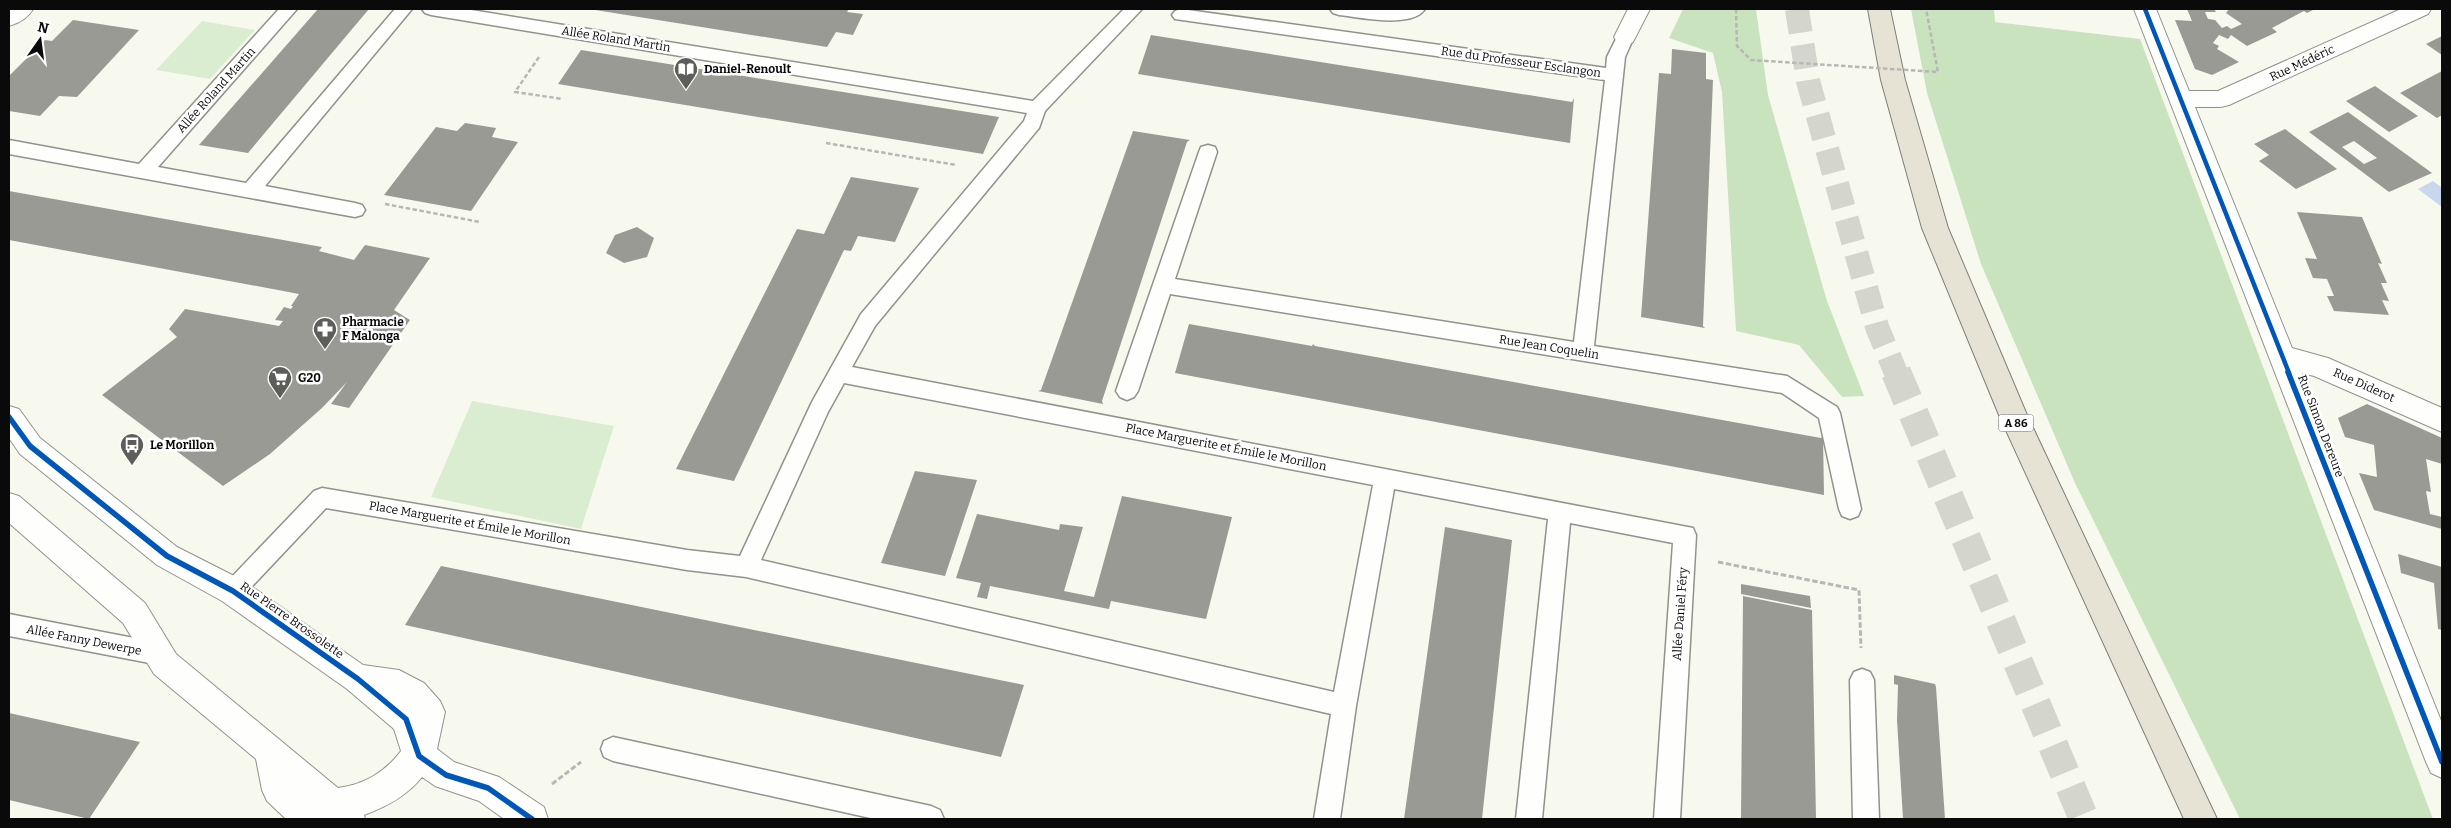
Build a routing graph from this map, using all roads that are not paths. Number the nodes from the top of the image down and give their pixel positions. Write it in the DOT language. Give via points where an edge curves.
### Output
graph roads {
  1 [pos="22,9"];
  2 [pos="288,9"];
  3 [pos="404,9"];
  4 [pos="431,9"];
  5 [pos="1134,9"];
  6 [pos="1339,9"];
  7 [pos="1416,9"];
  8 [pos="1639,9"];
  9 [pos="1879,9"];
  10 [pos="2145,9"];
  11 [pos="2420,9"];
  12 [pos="1182,15"];
  13 [pos="9,18"];
  14 [pos="1625,37"];
  15 [pos="1614,76"];
  16 [pos="2181,99"];
  17 [pos="1037,108"];
  18 [pos="9,147"];
  19 [pos="1208,152"];
  20 [pos="143,172"];
  21 [pos="250,191"];
  22 [pos="355,210"];
  23 [pos="1163,285"];
  24 [pos="1583,352"];
  25 [pos="2284,358"];
  26 [pos="838,373"];
  27 [pos="1127,391"];
  28 [pos="9,416"];
  29 [pos="2442,420"];
  30 [pos="1385,478"];
  31 [pos="9,505"];
  32 [pos="1850,509"];
  33 [pos="1560,511"];
  34 [pos="746,567"];
  35 [pos="233,590"];
  36 [pos="9,625"];
  37 [pos="160,654"];
  38 [pos="1862,680"];
  39 [pos="1344,706"];
  40 [pos="613,750"];
  41 [pos="418,756"];
  42 [pos="2442,762"];
  43 [pos="342,813"];
  44 [pos="527,815"];
  45 [pos="931,819"];
  46 [pos="1327,819"];
  47 [pos="1529,819"];
  48 [pos="1667,819"];
  49 [pos="1866,819"];
  50 [pos="2201,819"];
  1 -- 13 [label="street"];
  2 -- 20 [label="lane, Allée Roland Martin"];
  3 -- 21 [label="lane"];
  4 -- 17 [label="lane, Allée Roland Martin"];
  5 -- 17 [label="lane"];
  6 -- 7 [label="lane" via="1403,15"];
  8 -- 14 [label="street"];
  9 -- 50 [label="highway, A 86" via="1893,80 1935,228 2013,415"];
  10 -- 16 [label="street, Rue Simon Dereure"];
  11 -- 16 [label="street, Rue Médéric" via="2221,100"];
  12 -- 15 [label="lane, Rue du Professeur Esclangon"];
  14 -- 15 [label="lane" via="1616,57"];
  15 -- 24 [label="lane, Rue du Professeur Esclangon"];
  16 -- 25 [label="street, Rue Simon Dereure"];
  17 -- 26 [label="lane" via="1033,123 868,320"];
  18 -- 20 [label="lane"];
  19 -- 23 [label="lane"];
  20 -- 21 [label="lane"];
  21 -- 22 [label="lane"];
  23 -- 24 [label="lane, Rue Jean Coquelin"];
  23 -- 27 [label="lane"];
  24 -- 32 [label="lane, Rue Jean Coquelin" via="1787,385 1829,413"];
  25 -- 29 [label="street, Rue Diderot" via="2318,366"];
  25 -- 42 [label="street, Rue Simon Dereure"];
  26 -- 30 [label="lane, Place Marguerite et Émile le Morillon"];
  26 -- 34 [label="lane"];
  28 -- 35 [label="street, Rue Pierre Brossolette" via="30,446 167,556"];
  30 -- 33 [label="lane, Allée Daniel Féry"];
  30 -- 39 [label="lane"];
  31 -- 37 [label="street" via="134,613"];
  33 -- 47 [label="lane"];
  33 -- 48 [label="lane, Allée Daniel Féry" via="1685,535"];
  34 -- 35 [label="lane, Place Marguerite et Émile le Morillon" via="687,560 322,498"];
  34 -- 39 [label="lane, Place Marguerite et Émile le Morillon"];
  35 -- 41 [label="street, Rue Pierre Brossolette" via="358,679 396,682 416,694 429,712"];
  36 -- 37 [label="lane, Allée Fanny Dewerpe"];
  37 -- 43 [label="street" via="166,664 271,753 278,790 298,808"];
  38 -- 49 [label="lane"];
  39 -- 46 [label="lane"];
  40 -- 45 [label="lane"];
  41 -- 43 [label="street" via="398,778 373,797"];
  41 -- 44 [label="street" via="446,775 488,788"];
}
